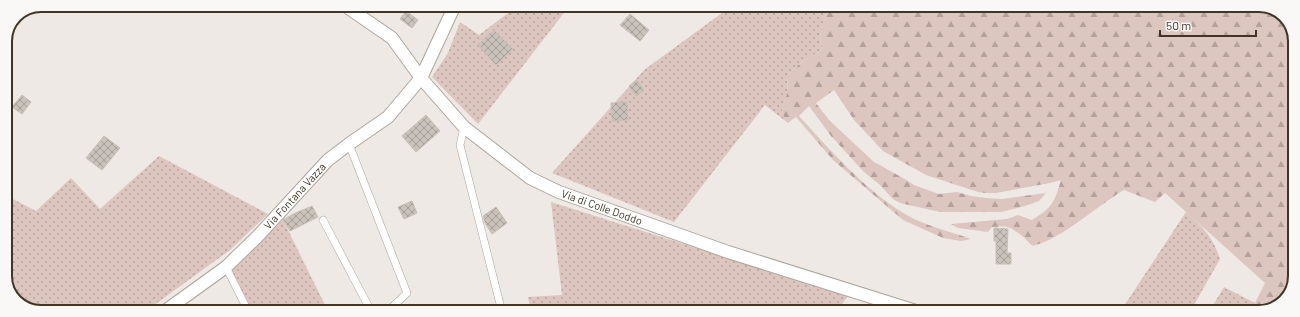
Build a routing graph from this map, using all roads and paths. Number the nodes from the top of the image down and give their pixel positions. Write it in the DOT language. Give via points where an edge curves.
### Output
graph roads {
  1 [pos="354,12"];
  2 [pos="452,12"];
  3 [pos="421,78"];
  4 [pos="464,127"];
  5 [pos="349,144"];
  6 [pos="323,220"];
  7 [pos="226,267"];
  8 [pos="173,305"];
  9 [pos="245,305"];
  10 [pos="367,305"];
  11 [pos="395,305"];
  12 [pos="500,305"];
  13 [pos="898,305"];
  1 -- 3 [label="street, Via di Colle Doddo" via="392,38"];
  2 -- 3 [label="street, Via Fontana Vazza"];
  3 -- 4 [label="street, Via di Colle Doddo"];
  3 -- 5 [label="street, Via Fontana Vazza" via="388,117"];
  4 -- 12 [label="lane" via="460,144"];
  4 -- 13 [label="street, Via di Colle Doddo" via="530,178 559,192 728,252"];
  5 -- 7 [label="street, Via Fontana Vazza" via="328,160"];
  5 -- 11 [label="lane" via="407,293"];
  6 -- 10 [label="lane"];
  7 -- 8 [label="street, Via Fontana Vazza"];
  7 -- 9 [label="lane"];
}
